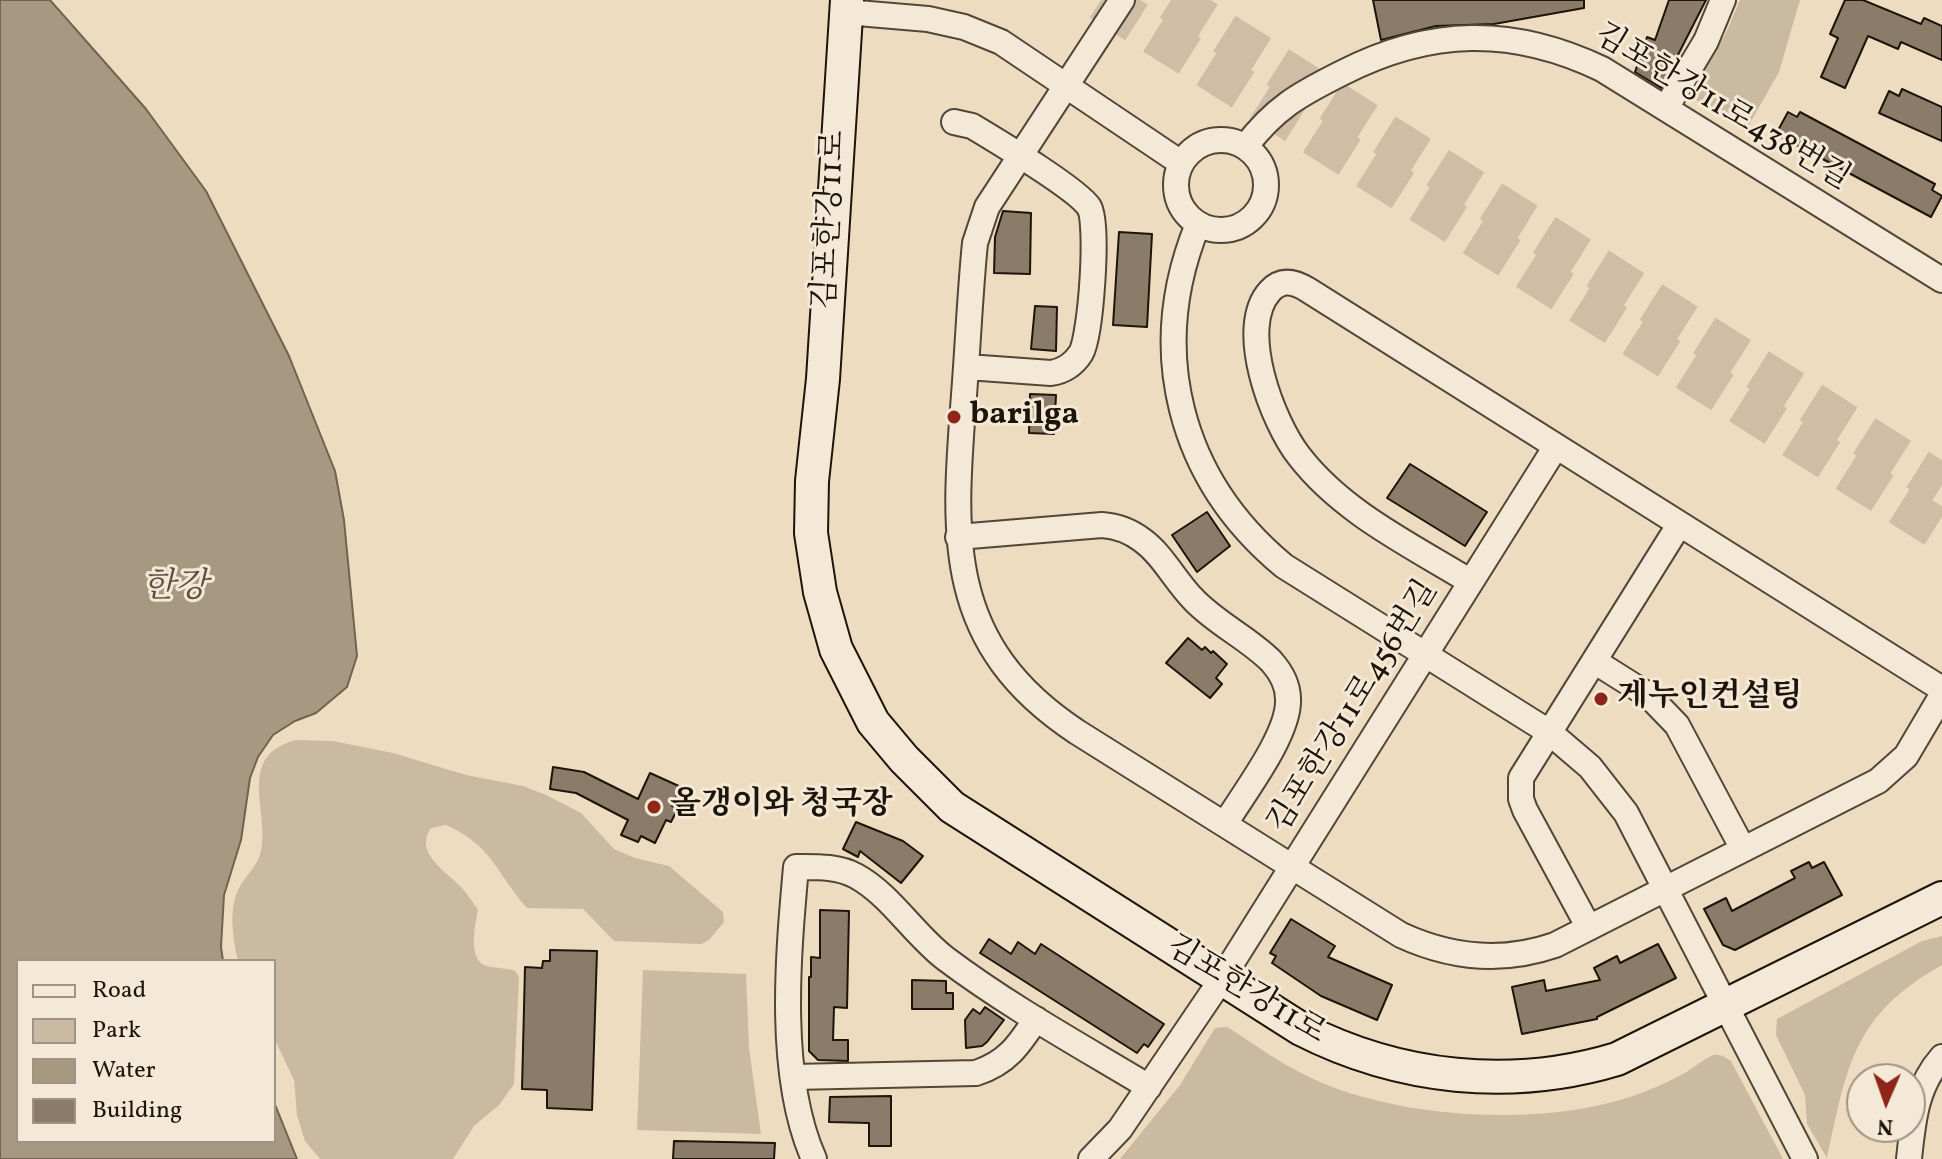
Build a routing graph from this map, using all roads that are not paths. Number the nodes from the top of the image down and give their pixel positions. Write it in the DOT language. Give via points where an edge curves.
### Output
graph roads {
  1 [pos="1122,0"];
  2 [pos="1723,0"];
  3 [pos="842,4"];
  4 [pos="1067,86"];
  5 [pos="1666,108"];
  6 [pos="954,122"];
  7 [pos="1245,147"];
  8 [pos="1020,158"];
  9 [pos="1181,163"];
  10 [pos="1198,224"];
  11 [pos="1942,280"];
  12 [pos="967,367"];
  13 [pos="1555,448"];
  14 [pos="1679,525"];
  15 [pos="958,537"];
  16 [pos="1471,582"];
  17 [pos="1426,655"];
  18 [pos="1594,661"];
  19 [pos="1942,692"];
  20 [pos="1549,732"];
  21 [pos="1225,824"];
  22 [pos="1743,849"];
  23 [pos="1293,869"];
  24 [pos="1666,890"];
  25 [pos="1942,898"];
  26 [pos="1589,928"];
  27 [pos="1221,980"];
  28 [pos="1727,1007"];
  29 [pos="1036,1019"];
  30 [pos="1942,1057"];
  31 [pos="794,1077"];
  32 [pos="1149,1087"];
  33 [pos="814,1159"];
  34 [pos="1091,1159"];
  35 [pos="1805,1159"];
  36 [pos="1909,1159"];
  1 -- 4 [label="street"];
  2 -- 5 [label="street" via="1706,41"];
  3 -- 4 [label="street" via="964,27 1001,42"];
  3 -- 27 [label="main road, 김포한강11로" via="811,533 836,649 873,722 952,807"];
  4 -- 8 [label="street"];
  4 -- 9 [label="street"];
  5 -- 7 [label="street, 김포한강11로438번길" via="1574,56 1510,39 1465,37 1400,49 1352,67 1285,104"];
  5 -- 11 [label="street, 김포한강11로438번길"];
  6 -- 8 [label="street" via="972,126"];
  7 -- 9 [label="street" via="1215,140 1200,144"];
  7 -- 10 [label="street" via="1256,157 1266,182 1260,208 1240,226 1225,230"];
  8 -- 12 [label="street" via="977,229"];
  8 -- 12 [label="street" via="1083,200 1093,216 1086,341 1076,360 1061,371"];
  9 -- 10 [label="street" via="1177,197"];
  10 -- 17 [label="street" via="1178,285 1174,358 1184,416 1211,482 1232,515 1284,566"];
  12 -- 15 [label="street" via="957,479"];
  13 -- 14 [label="street"];
  13 -- 16 [label="street, 김포한강11로456번길"];
  13 -- 16 [label="street, 김포한강11로456번길" via="1299,285 1278,285 1266,295 1258,321 1261,372 1276,417 1298,455 1350,506"];
  14 -- 18 [label="street"];
  14 -- 19 [label="street"];
  15 -- 21 [label="street, 김포한강11로456번길" via="978,620 1030,696 1068,726"];
  15 -- 21 [label="street, 김포한강11로456번길" via="1102,525 1123,529 1153,549 1193,600 1271,662 1289,696 1285,720"];
  16 -- 17 [label="street, 김포한강11로456번길"];
  17 -- 20 [label="street"];
  17 -- 23 [label="street, 김포한강11로456번길"];
  18 -- 20 [label="street"];
  18 -- 22 [label="street" via="1648,695 1677,725"];
  19 -- 22 [label="street" via="1906,756 1889,773"];
  20 -- 24 [label="street" via="1573,750 1614,797"];
  20 -- 26 [label="street" via="1525,769 1521,799"];
  21 -- 23 [label="street, 김포한강11로456번길"];
  22 -- 24 [label="street"];
  23 -- 26 [label="street" via="1401,935 1435,949 1484,956 1524,954"];
  23 -- 27 [label="street, 김포한강11로456번길"];
  24 -- 26 [label="street"];
  24 -- 28 [label="street"];
  25 -- 28 [label="main road, 김포한강11로"];
  27 -- 28 [label="main road, 김포한강11로" via="1340,1049 1461,1076 1532,1076 1593,1067"];
  27 -- 32 [label="street, 김포한강11로456번길"];
  28 -- 35 [label="street"];
  29 -- 31 [label="street" via="1008,1058 976,1073"];
  29 -- 31 [label="street" via="945,958 857,877 835,869 796,867 788,995"];
  29 -- 32 [label="street"];
  30 -- 36 [label="street" via="1920,1091"];
  31 -- 33 [label="street"];
  32 -- 34 [label="street, 김포한강11로456번길"];
}
